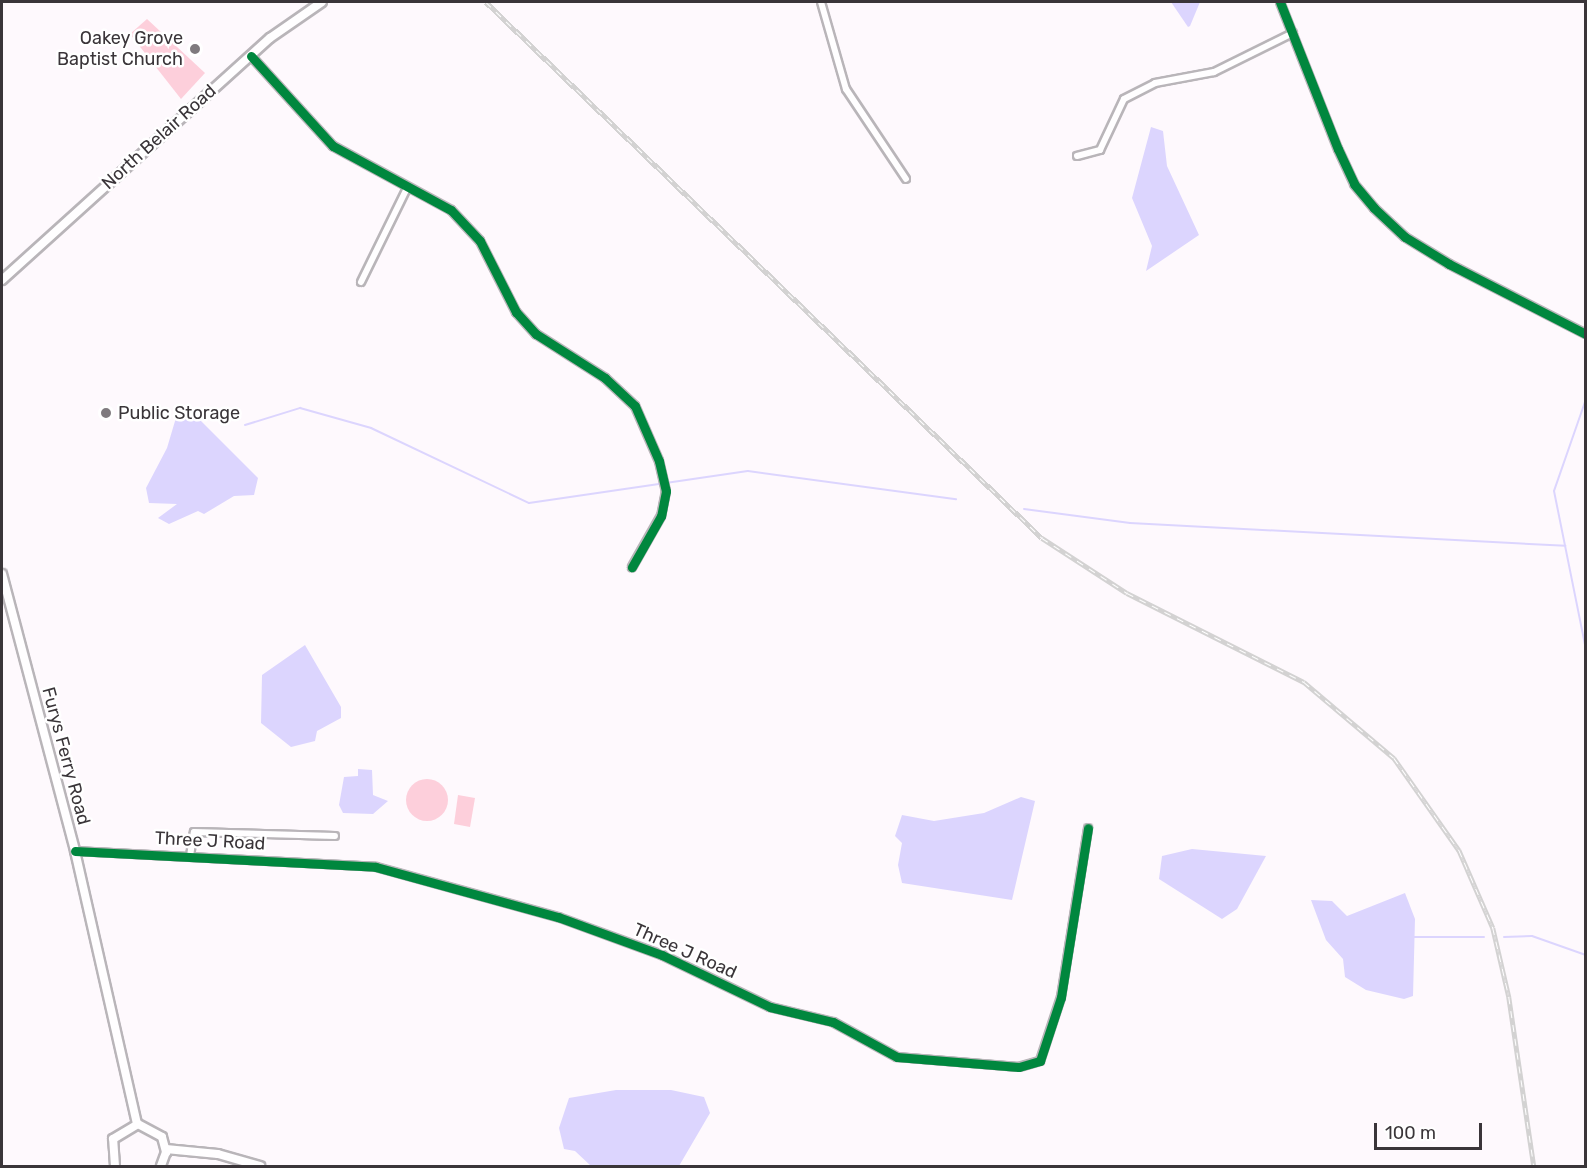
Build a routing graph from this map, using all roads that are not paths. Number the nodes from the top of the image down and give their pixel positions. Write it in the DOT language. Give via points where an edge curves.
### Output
graph roads {
  1 [pos="322,2"];
  2 [pos="821,2"];
  3 [pos="1280,2"];
  4 [pos="1293,33"];
  5 [pos="251,56"];
  6 [pos="1077,156"];
  7 [pos="906,179"];
  8 [pos="407,188"];
  9 [pos="2,280"];
  10 [pos="361,282"];
  11 [pos="1586,334"];
  12 [pos="632,567"];
  13 [pos="2,574"];
  14 [pos="1088,828"];
  15 [pos="335,836"];
  16 [pos="75,851"];
  17 [pos="190,856"];
  18 [pos="137,1124"];
  19 [pos="166,1149"];
  20 [pos="115,1167"];
  21 [pos="161,1167"];
  22 [pos="260,1167"];
  1 -- 5 [label="main road, North Belair Road"];
  2 -- 7 [label="street" via="846,89"];
  3 -- 4 [label="street"];
  4 -- 6 [label="street" via="1214,72 1155,83 1124,99 1100,150"];
  4 -- 11 [label="street" via="1354,184 1384,218 1449,264"];
  5 -- 8 [label="street" via="333,146"];
  5 -- 9 [label="main road, North Belair Road"];
  8 -- 10 [label="street"];
  8 -- 12 [label="street" via="451,210 469,226 516,312 536,334 605,378 635,406 659,461 666,492 661,516"];
  13 -- 16 [label="main road, Furys Ferry Road"];
  14 -- 17 [label="street, Three J Road" via="1061,997 1040,1060 1019,1067 897,1057 833,1022 770,1007 662,955 558,917 376,867"];
  15 -- 17 [label="street" via="194,832"];
  16 -- 17 [label="street, Three J Road"];
  16 -- 18 [label="main road, Furys Ferry Road"];
  18 -- 19 [label="main road" via="158,1132"];
  18 -- 20 [label="main road" via="113,1139"];
  19 -- 21 [label="main road"];
  19 -- 22 [label="main road" via="218,1154"];
}
